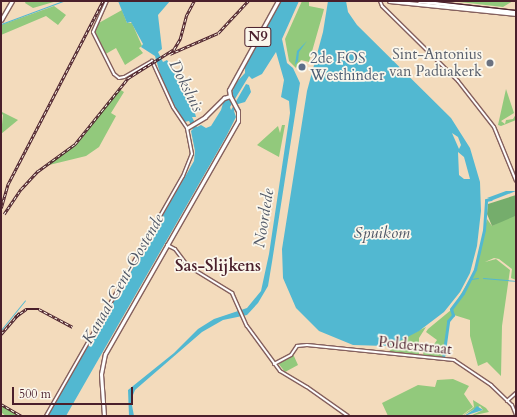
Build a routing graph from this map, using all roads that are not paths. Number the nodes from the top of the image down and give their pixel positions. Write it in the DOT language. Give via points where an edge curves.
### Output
graph roads {
  1 [pos="12,1"];
  2 [pos="107,1"];
  3 [pos="278,1"];
  4 [pos="389,1"];
  5 [pos="419,1"];
  6 [pos="380,2"];
  7 [pos="516,13"];
  8 [pos="1,20"];
  9 [pos="230,97"];
  10 [pos="187,128"];
  11 [pos="516,181"];
  12 [pos="167,245"];
  13 [pos="274,364"];
  14 [pos="516,393"];
  15 [pos="508,401"];
  16 [pos="516,415"];
  17 [pos="46,416"];
  18 [pos="104,416"];
  19 [pos="348,416"];
  1 -- 8 [label="main road"];
  2 -- 10 [label="street" via="93,35 115,76 124,78 140,66 152,62 173,107"];
  3 -- 9 [label="main road, N9" via="231,86"];
  4 -- 7 [label="main road"];
  5 -- 7 [label="main road"];
  6 -- 11 [label="street" via="458,81 494,127"];
  9 -- 10 [label="main road" via="224,98"];
  9 -- 12 [label="main road" via="238,121"];
  10 -- 17 [label="street" via="192,152 186,171"];
  12 -- 13 [label="street" via="176,251 188,266 230,292"];
  12 -- 18 [label="main road" via="103,359 101,374"];
  13 -- 15 [label="street, Polderstraat" via="293,352 297,346 307,345 454,360 489,384"];
  13 -- 19 [label="street" via="288,377 308,386"];
  14 -- 15 [label="street"];
  15 -- 16 [label="street, Polderstraat"];
}
